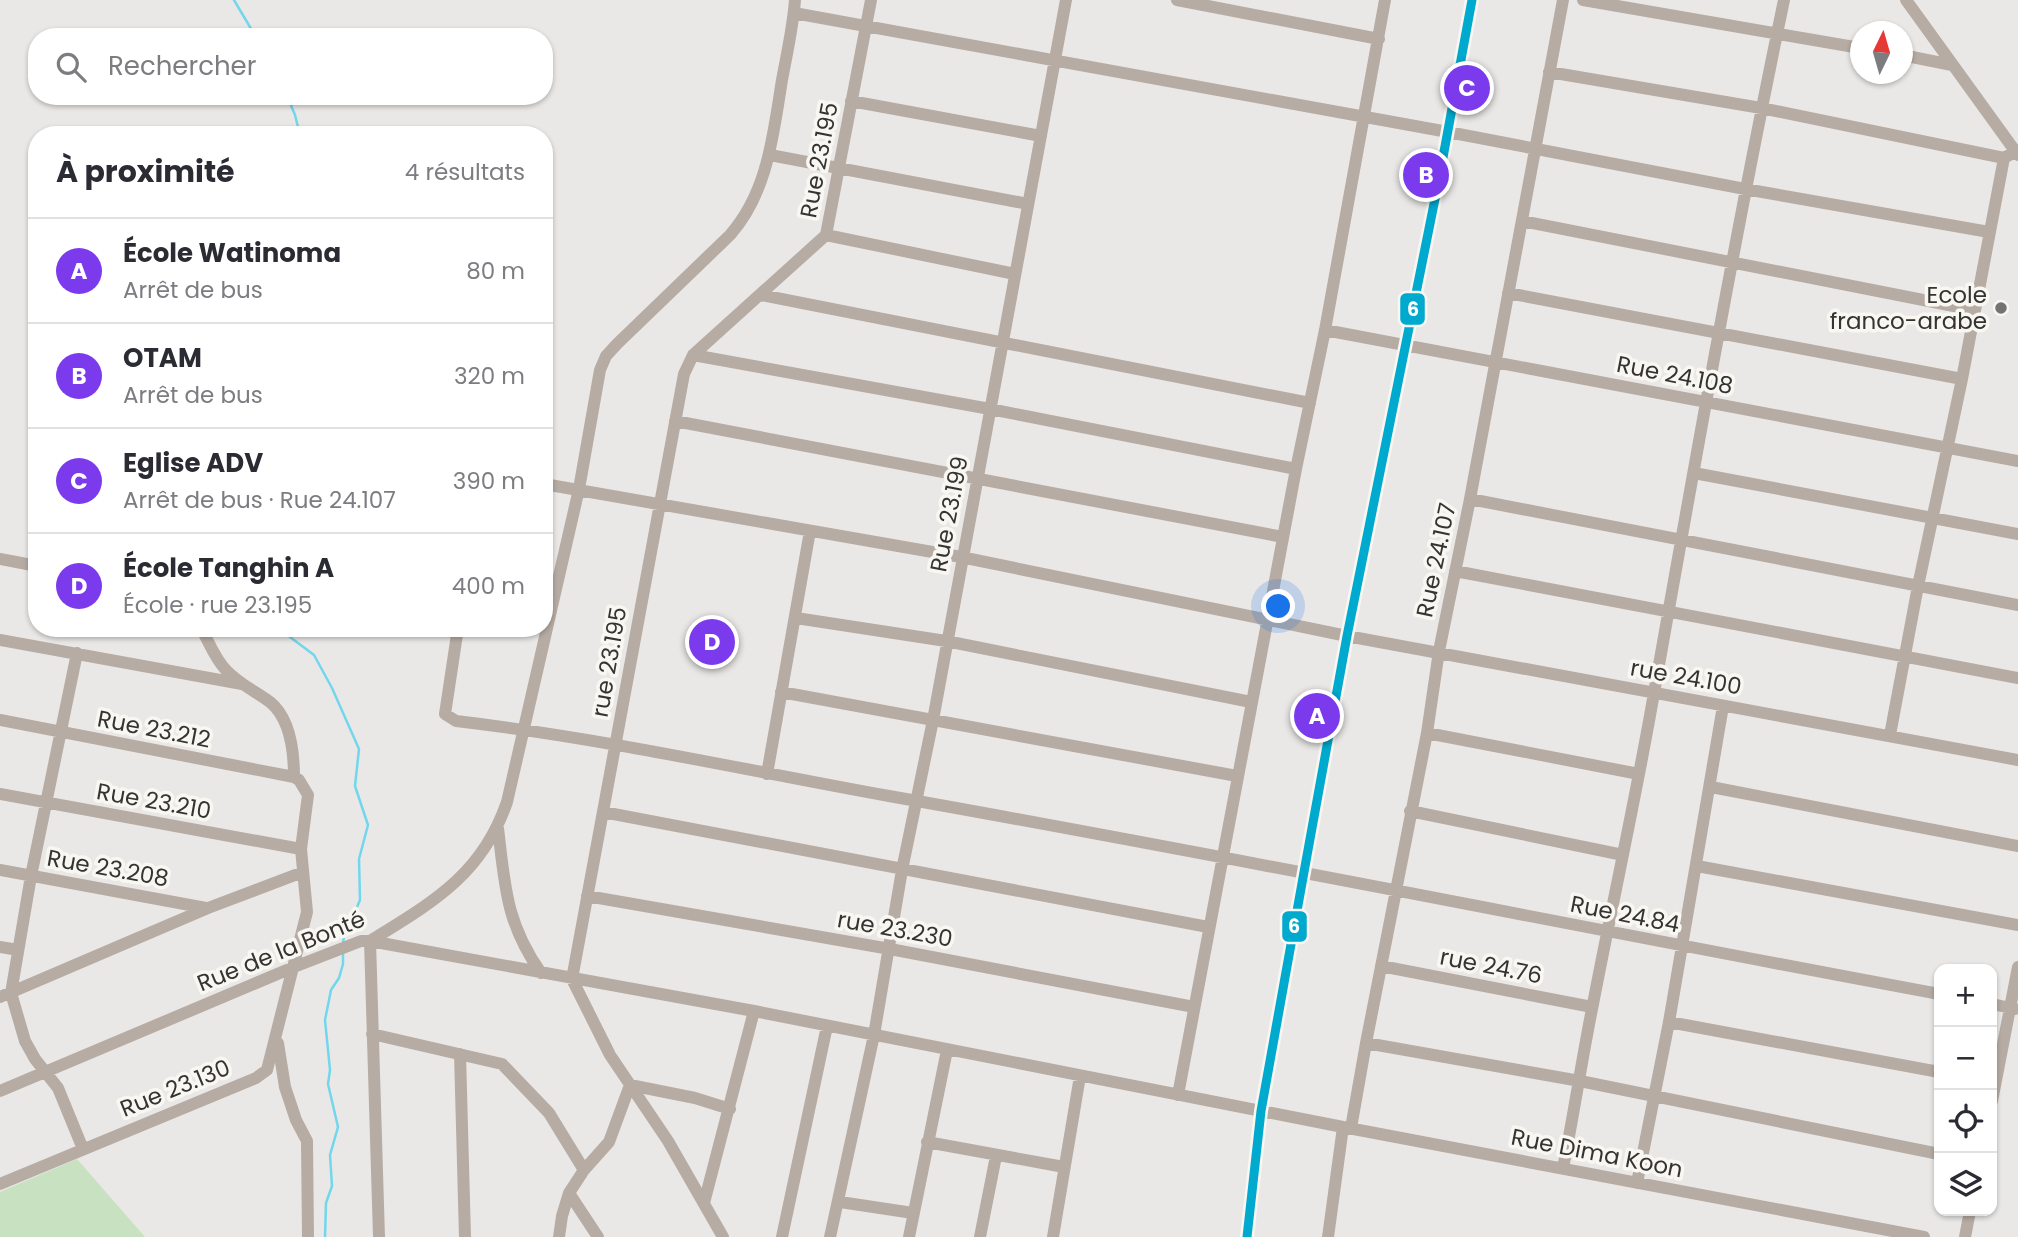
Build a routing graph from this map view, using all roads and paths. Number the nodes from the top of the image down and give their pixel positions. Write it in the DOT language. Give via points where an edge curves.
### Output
graph roads {
  1 [pos="871,0"];
  2 [pos="1066,0"];
  3 [pos="1177,0"];
  4 [pos="1385,0"];
  5 [pos="1472,0"];
  6 [pos="1563,0"];
  7 [pos="1583,0"];
  8 [pos="1784,0"];
  9 [pos="1906,0"];
  10 [pos="794,6"];
  11 [pos="866,26"];
  12 [pos="1777,32"];
  13 [pos="1379,39"];
  14 [pos="1850,46"];
  15 [pos="1913,57"];
  16 [pos="1055,61"];
  17 [pos="1952,65"];
  18 [pos="1549,72"];
  19 [pos="851,101"];
  20 [pos="1761,108"];
  21 [pos="1364,118"];
  22 [pos="1448,132"];
  23 [pos="1041,136"];
  24 [pos="1535,150"];
  25 [pos="2014,154"];
  26 [pos="770,155"];
  27 [pos="839,169"];
  28 [pos="1745,189"];
  29 [pos="1028,204"];
  30 [pos="1522,221"];
  31 [pos="1989,232"];
  32 [pos="826,235"];
  33 [pos="1732,264"];
  34 [pos="1015,274"];
  35 [pos="1508,293"];
  36 [pos="761,295"];
  37 [pos="1974,310"];
  38 [pos="1325,330"];
  39 [pos="1719,334"];
  40 [pos="1003,343"];
  41 [pos="1404,344"];
  42 [pos="693,355"];
  43 [pos="1495,362"];
  44 [pos="1962,379"];
  45 [pos="1708,402"];
  46 [pos="1310,403"];
  47 [pos="990,409"];
  48 [pos="675,421"];
  49 [pos="1947,448"];
  50 [pos="2018,461"];
  51 [pos="1296,469"];
  52 [pos="1694,473"];
  53 [pos="977,480"];
  54 [pos="553,485"];
  55 [pos="579,489"];
  56 [pos="1470,499"];
  57 [pos="659,505"];
  58 [pos="1933,518"];
  59 [pos="810,531"];
  60 [pos="2018,534"];
  61 [pos="1283,537"];
  62 [pos="1680,540"];
  63 [pos="961,557"];
  64 [pos="0,559"];
  65 [pos="28,564"];
  66 [pos="1455,570"];
  67 [pos="1918,586"];
  68 [pos="553,602"];
  69 [pos="2018,605"];
  70 [pos="1667,612"];
  71 [pos="796,618"];
  72 [pos="1267,619"];
  73 [pos="1347,636"];
  74 [pos="206,637"];
  75 [pos="457,637"];
  76 [pos="545,637"];
  77 [pos="0,640"];
  78 [pos="946,641"];
  79 [pos="1439,651"];
  80 [pos="76,653"];
  81 [pos="1906,657"];
  82 [pos="2018,678"];
  83 [pos="242,684"];
  84 [pos="782,692"];
  85 [pos="1654,693"];
  86 [pos="1251,702"];
  87 [pos="1723,706"];
  88 [pos="0,720"];
  89 [pos="933,720"];
  90 [pos="524,729"];
  91 [pos="62,732"];
  92 [pos="1427,733"];
  93 [pos="1890,735"];
  94 [pos="615,743"];
  95 [pos="2018,760"];
  96 [pos="767,774"];
  97 [pos="1639,774"];
  98 [pos="1237,776"];
  99 [pos="297,779"];
  100 [pos="1711,786"];
  101 [pos="0,794"];
  102 [pos="916,801"];
  103 [pos="47,802"];
  104 [pos="1410,811"];
  105 [pos="603,812"];
  106 [pos="498,828"];
  107 [pos="2018,846"];
  108 [pos="301,849"];
  109 [pos="1623,855"];
  110 [pos="1223,856"];
  111 [pos="1697,866"];
  112 [pos="0,870"];
  113 [pos="902,870"];
  114 [pos="303,872"];
  115 [pos="1304,872"];
  116 [pos="31,876"];
  117 [pos="1395,891"];
  118 [pos="587,896"];
  119 [pos="208,908"];
  120 [pos="2018,925"];
  121 [pos="1208,927"];
  122 [pos="1607,932"];
  123 [pos="365,941"];
  124 [pos="1681,946"];
  125 [pos="0,947"];
  126 [pos="890,949"];
  127 [pos="18,950"];
  128 [pos="294,967"];
  129 [pos="1381,967"];
  130 [pos="2018,967"];
  131 [pos="541,973"];
  132 [pos="572,979"];
  133 [pos="1934,994"];
  134 [pos="5,995"];
  135 [pos="1194,1007"];
  136 [pos="1592,1007"];
  137 [pos="2014,1009"];
  138 [pos="754,1011"];
  139 [pos="1669,1021"];
  140 [pos="827,1026"];
  141 [pos="372,1034"];
  142 [pos="874,1035"];
  143 [pos="277,1036"];
  144 [pos="1366,1043"];
  145 [pos="947,1050"];
  146 [pos="460,1054"];
  147 [pos="1934,1071"];
  148 [pos="1997,1071"];
  149 [pos="47,1072"];
  150 [pos="1080,1076"];
  151 [pos="1580,1081"];
  152 [pos="630,1085"];
  153 [pos="0,1091"];
  154 [pos="1178,1095"];
  155 [pos="1653,1096"];
  156 [pos="730,1110"];
  157 [pos="1261,1111"];
  158 [pos="1347,1128"];
  159 [pos="928,1142"];
  160 [pos="83,1149"];
  161 [pos="1934,1153"];
  162 [pos="996,1156"];
  163 [pos="1065,1167"];
  164 [pos="1563,1168"];
  165 [pos="584,1170"];
  166 [pos="1637,1182"];
  167 [pos="0,1184"];
  168 [pos="569,1193"];
  169 [pos="840,1202"];
  170 [pos="704,1203"];
  171 [pos="913,1213"];
  172 [pos="1969,1216"];
  173 [pos="309,1237"];
  174 [pos="379,1237"];
  175 [pos="465,1237"];
  176 [pos="559,1237"];
  177 [pos="598,1237"];
  178 [pos="723,1237"];
  179 [pos="782,1237"];
  180 [pos="830,1237"];
  181 [pos="909,1237"];
  182 [pos="980,1237"];
  183 [pos="1053,1237"];
  184 [pos="1247,1237"];
  185 [pos="1328,1237"];
  186 [pos="1924,1237"];
  187 [pos="1965,1237"];
  1 -- 11 [label="street, Rue 23.195"];
  2 -- 16 [label="street, Rue 23.199"];
  3 -- 13 [label="street"];
  4 -- 13 [label="street"];
  5 -- 22 [label="street"];
  6 -- 18 [label="street, Rue 24.107"];
  7 -- 12 [label="street"];
  8 -- 12 [label="street"];
  9 -- 17 [label="street"];
  10 -- 11 [label="street"];
  10 -- 26 [label="street, Rue de la Bonté"];
  11 -- 16 [label="street"];
  11 -- 19 [label="street, Rue 23.195"];
  12 -- 14 [label="street"];
  12 -- 20 [label="street"];
  13 -- 21 [label="street"];
  15 -- 17 [label="street"];
  16 -- 21 [label="street"];
  16 -- 23 [label="street, Rue 23.199"];
  17 -- 25 [label="street"];
  18 -- 20 [label="street"];
  18 -- 24 [label="street, Rue 24.107"];
  19 -- 23 [label="street"];
  19 -- 27 [label="street, Rue 23.195"];
  20 -- 25 [label="street"];
  20 -- 28 [label="street"];
  21 -- 22 [label="street"];
  21 -- 38 [label="street"];
  22 -- 24 [label="street"];
  22 -- 41 [label="street"];
  23 -- 29 [label="street, Rue 23.199"];
  24 -- 28 [label="street"];
  24 -- 30 [label="street, Rue 24.107"];
  25 -- 31 [label="street"];
  26 -- 27 [label="street"];
  26 -- 55 [label="street, Rue de la Bonté" via="745,218 607,356 596,389"];
  27 -- 29 [label="street"];
  27 -- 32 [label="street, Rue 23.195"];
  28 -- 31 [label="street"];
  28 -- 33 [label="street"];
  29 -- 34 [label="street, Rue 23.199"];
  30 -- 33 [label="street"];
  30 -- 35 [label="street, Rue 24.107"];
  31 -- 37 [label="street"];
  32 -- 34 [label="street"];
  32 -- 36 [label="street, Rue 23.195"];
  33 -- 37 [label="street"];
  33 -- 39 [label="street"];
  34 -- 40 [label="street, Rue 23.199"];
  35 -- 39 [label="street"];
  35 -- 43 [label="street, Rue 24.107"];
  36 -- 40 [label="street"];
  36 -- 42 [label="street, Rue 23.195"];
  37 -- 44 [label="street"];
  38 -- 41 [label="street, Rue 24.108"];
  38 -- 46 [label="street"];
  39 -- 44 [label="street"];
  39 -- 45 [label="street"];
  40 -- 46 [label="street"];
  40 -- 47 [label="street, Rue 23.199"];
  41 -- 43 [label="street, Rue 24.108"];
  41 -- 73 [label="street"];
  42 -- 47 [label="street"];
  42 -- 48 [label="street, rue 23.195" via="684,374"];
  43 -- 45 [label="street, Rue 24.108"];
  43 -- 56 [label="street, Rue 24.107"];
  44 -- 49 [label="street"];
  45 -- 49 [label="street, Rue 24.108"];
  45 -- 52 [label="street"];
  46 -- 51 [label="street"];
  47 -- 51 [label="street"];
  47 -- 53 [label="street, Rue 23.199"];
  48 -- 53 [label="street"];
  48 -- 57 [label="street, rue 23.195"];
  49 -- 50 [label="street, Rue 24.108"];
  49 -- 58 [label="street"];
  51 -- 61 [label="street"];
  52 -- 58 [label="street"];
  52 -- 62 [label="street"];
  53 -- 61 [label="street"];
  53 -- 63 [label="street, Rue 23.199"];
  54 -- 55 [label="street, rue 24.100"];
  55 -- 57 [label="street, rue 24.100"];
  55 -- 68 [label="street, Rue de la Bonté"];
  56 -- 62 [label="street"];
  56 -- 66 [label="street, Rue 24.107"];
  57 -- 59 [label="street, rue 24.100"];
  57 -- 94 [label="street, rue 23.195"];
  58 -- 60 [label="street"];
  58 -- 67 [label="street"];
  59 -- 63 [label="street, rue 24.100"];
  59 -- 71 [label="street"];
  61 -- 72 [label="street"];
  62 -- 67 [label="street"];
  62 -- 70 [label="street"];
  63 -- 72 [label="street, rue 24.100"];
  63 -- 78 [label="street, Rue 23.199"];
  64 -- 65 [label="street"];
  66 -- 70 [label="street"];
  66 -- 79 [label="street, Rue 24.107"];
  67 -- 69 [label="street"];
  67 -- 81 [label="street"];
  70 -- 81 [label="street"];
  70 -- 85 [label="street"];
  71 -- 78 [label="street"];
  71 -- 84 [label="street"];
  72 -- 73 [label="street, rue 24.100"];
  72 -- 86 [label="street"];
  73 -- 79 [label="street, rue 24.100"];
  73 -- 115 [label="street"];
  74 -- 83 [label="street" via="220,663"];
  75 -- 90 [label="street, Rue 24.84" via="445,714 456,722"];
  76 -- 90 [label="street, Rue de la Bonté"];
  77 -- 80 [label="street"];
  78 -- 86 [label="street"];
  78 -- 89 [label="street, Rue 23.199"];
  79 -- 85 [label="street, rue 24.100"];
  79 -- 92 [label="street, Rue 24.107"];
  80 -- 83 [label="street"];
  80 -- 91 [label="street"];
  81 -- 82 [label="street"];
  81 -- 93 [label="street"];
  83 -- 99 [label="street, Rue 23.130" via="283,715"];
  84 -- 89 [label="street"];
  84 -- 96 [label="street"];
  85 -- 87 [label="street, rue 24.100"];
  85 -- 97 [label="street"];
  86 -- 98 [label="street"];
  87 -- 93 [label="street, rue 24.100"];
  87 -- 100 [label="street"];
  88 -- 91 [label="street, Rue 23.212"];
  89 -- 98 [label="street"];
  89 -- 102 [label="street, Rue 23.199"];
  90 -- 94 [label="street, Rue 24.84"];
  90 -- 106 [label="street, Rue de la Bonté"];
  91 -- 99 [label="street, Rue 23.212"];
  91 -- 103 [label="street"];
  92 -- 97 [label="street"];
  92 -- 104 [label="street, Rue 24.107"];
  93 -- 95 [label="street, rue 24.100"];
  94 -- 96 [label="street, Rue 24.84"];
  94 -- 105 [label="street, rue 23.195"];
  96 -- 102 [label="street, Rue 24.84"];
  97 -- 109 [label="street"];
  98 -- 110 [label="street"];
  99 -- 108 [label="street, Rue 23.130" via="308,796"];
  100 -- 107 [label="street"];
  100 -- 111 [label="street"];
  101 -- 103 [label="street, Rue 23.210"];
  102 -- 110 [label="street, Rue 24.84"];
  102 -- 113 [label="street, Rue 23.199"];
  103 -- 108 [label="street, Rue 23.210"];
  103 -- 116 [label="street"];
  104 -- 109 [label="street"];
  104 -- 117 [label="street, Rue 24.107"];
  105 -- 113 [label="street"];
  105 -- 118 [label="street, rue 23.195"];
  106 -- 123 [label="street, Rue de la Bonté" via="446,892"];
  106 -- 131 [label="street" via="513,921"];
  108 -- 114 [label="street, Rue 23.130"];
  109 -- 122 [label="street"];
  110 -- 115 [label="street, Rue 24.84"];
  110 -- 121 [label="street"];
  111 -- 120 [label="street"];
  111 -- 124 [label="street"];
  112 -- 116 [label="street, Rue 23.208"];
  113 -- 121 [label="street"];
  113 -- 126 [label="street, Rue 23.199"];
  114 -- 119 [label="street"];
  114 -- 128 [label="street, Rue 23.130" via="307,912"];
  115 -- 117 [label="street, Rue 24.84"];
  115 -- 157 [label="street"];
  116 -- 119 [label="street, Rue 23.208"];
  116 -- 127 [label="street"];
  117 -- 122 [label="street, Rue 24.84"];
  117 -- 129 [label="street, Rue 24.107"];
  118 -- 126 [label="street, rue 23.230"];
  118 -- 132 [label="street, rue 23.195"];
  119 -- 134 [label="street"];
  121 -- 135 [label="street"];
  122 -- 124 [label="street, Rue 24.84"];
  122 -- 136 [label="street"];
  123 -- 128 [label="street, Rue de la Bonté"];
  123 -- 131 [label="street, Rue Dima Koon"];
  123 -- 141 [label="street"];
  124 -- 133 [label="street, Rue 24.84"];
  124 -- 139 [label="street"];
  125 -- 127 [label="street"];
  126 -- 135 [label="street, rue 23.230"];
  126 -- 142 [label="street, Rue 23.199"];
  127 -- 134 [label="street"];
  128 -- 143 [label="street, Rue 23.130"];
  128 -- 149 [label="street, Rue de la Bonté"];
  129 -- 136 [label="street, rue 24.76"];
  129 -- 144 [label="street, Rue 24.107"];
  130 -- 137 [label="street"];
  131 -- 132 [label="street, Rue Dima Koon"];
  132 -- 138 [label="street, Rue Dima Koon"];
  132 -- 152 [label="street"];
  134 -- 149 [label="street" via="25,1041"];
  135 -- 154 [label="street"];
  136 -- 151 [label="street"];
  137 -- 148 [label="street"];
  138 -- 140 [label="street, Rue Dima Koon"];
  138 -- 156 [label="street"];
  139 -- 147 [label="street"];
  139 -- 155 [label="street"];
  140 -- 142 [label="street, Rue Dima Koon"];
  140 -- 179 [label="street"];
  141 -- 146 [label="street"];
  141 -- 174 [label="street"];
  142 -- 145 [label="street, Rue Dima Koon"];
  142 -- 169 [label="street, Rue 23.199"];
  143 -- 160 [label="street, Rue 23.130" via="267,1070 256,1078"];
  143 -- 173 [label="street" via="285,1087 307,1141"];
  144 -- 151 [label="street"];
  144 -- 158 [label="street, Rue 24.107"];
  145 -- 150 [label="street, Rue Dima Koon"];
  145 -- 159 [label="street"];
  146 -- 165 [label="street" via="508,1068 549,1113"];
  146 -- 175 [label="street"];
  149 -- 153 [label="street, Rue de la Bonté"];
  149 -- 160 [label="street"];
  150 -- 154 [label="street, Rue Dima Koon"];
  150 -- 163 [label="street"];
  151 -- 155 [label="street"];
  151 -- 164 [label="street"];
  152 -- 156 [label="street" via="705,1100"];
  152 -- 165 [label="street" via="609,1142"];
  152 -- 170 [label="street"];
  154 -- 157 [label="street, Rue Dima Koon"];
  155 -- 161 [label="street"];
  155 -- 166 [label="street"];
  156 -- 170 [label="street"];
  157 -- 158 [label="street, Rue Dima Koon"];
  157 -- 184 [label="street"];
  158 -- 164 [label="street, Rue Dima Koon"];
  158 -- 185 [label="street, Rue 24.107"];
  159 -- 162 [label="street"];
  159 -- 171 [label="street"];
  160 -- 167 [label="street, Rue 23.130"];
  162 -- 163 [label="street"];
  162 -- 182 [label="street"];
  163 -- 183 [label="street"];
  164 -- 166 [label="street, Rue Dima Koon"];
  165 -- 168 [label="street"];
  166 -- 186 [label="street, Rue Dima Koon"];
  168 -- 176 [label="street"];
  168 -- 177 [label="street"];
  169 -- 171 [label="street"];
  169 -- 180 [label="street, Rue 23.199"];
  170 -- 178 [label="street"];
  171 -- 181 [label="street"];
  172 -- 187 [label="street"];
}
